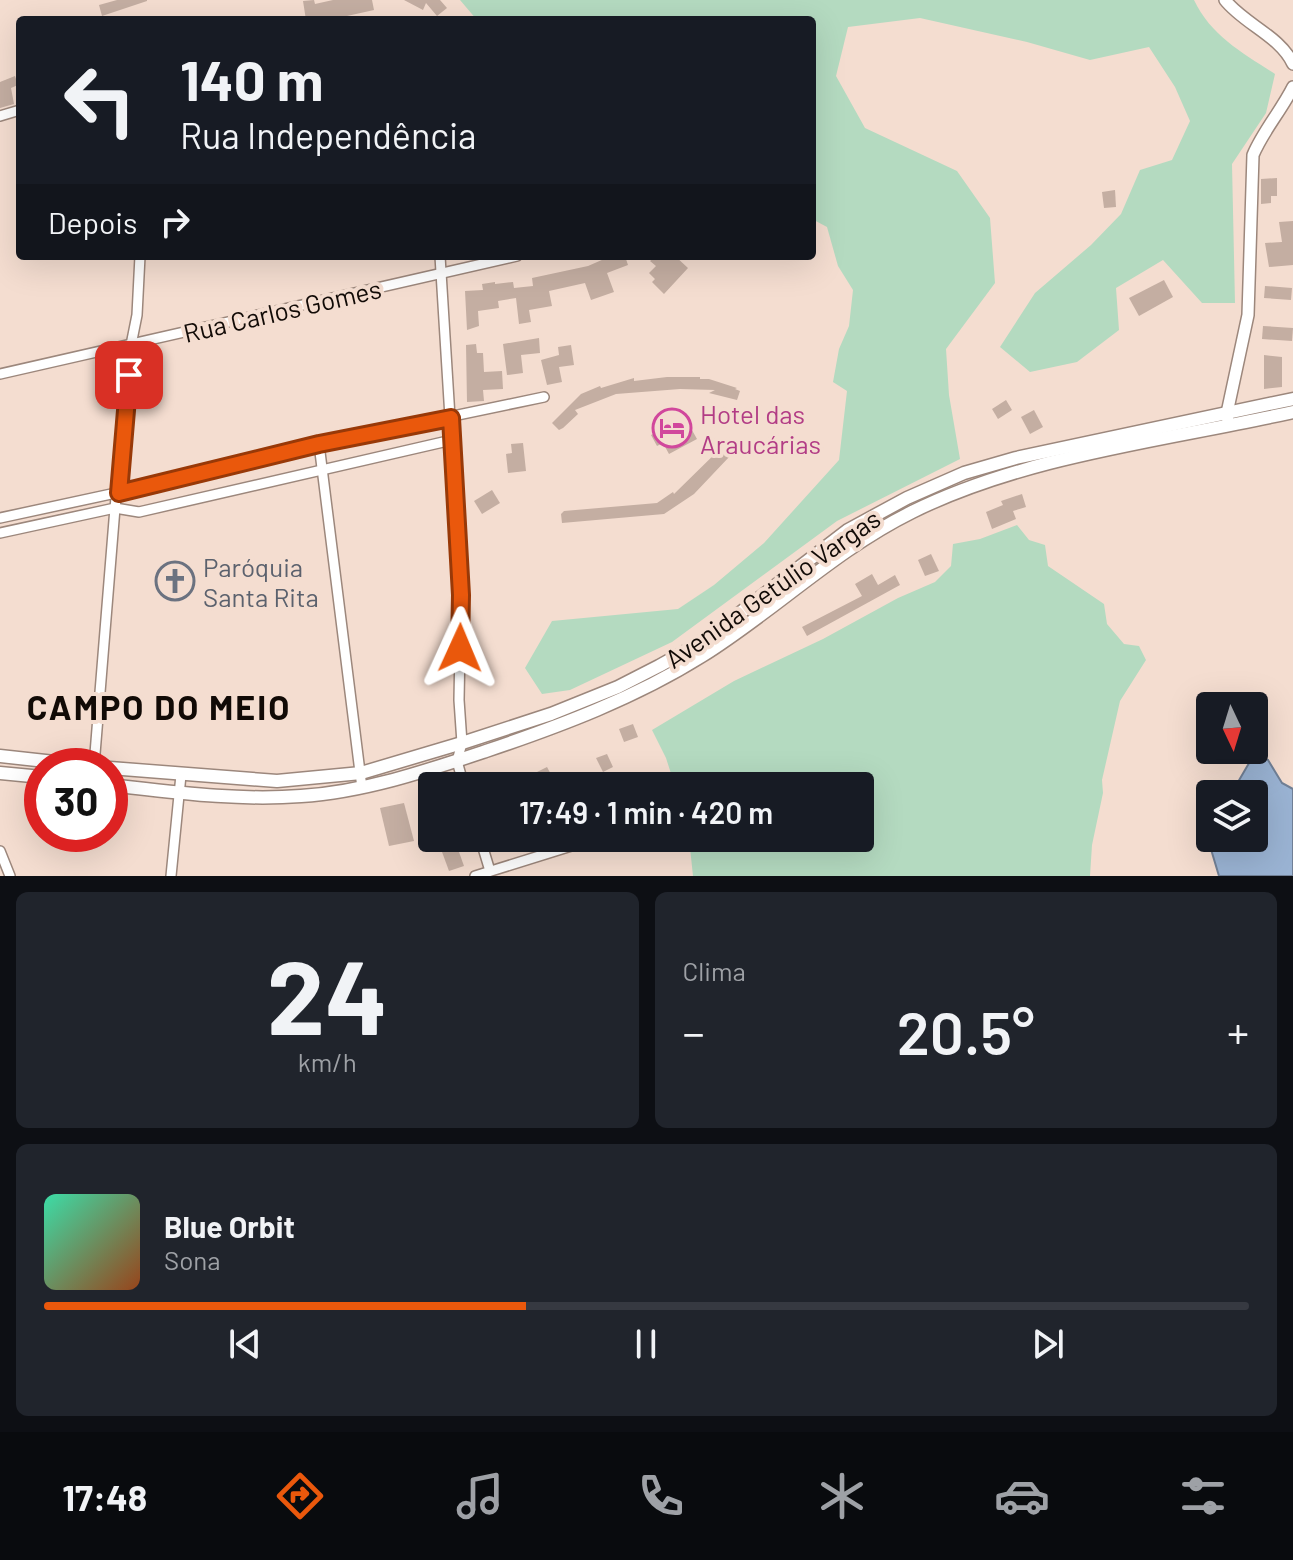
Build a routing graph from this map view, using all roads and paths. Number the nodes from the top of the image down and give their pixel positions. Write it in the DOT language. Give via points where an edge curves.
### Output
graph roads {
  1 [pos="1225,0"];
  2 [pos="1293,64"];
  3 [pos="1293,87"];
  4 [pos="140,260"];
  5 [pos="440,260"];
  6 [pos="500,260"];
  7 [pos="442,274"];
  8 [pos="131,345"];
  9 [pos="0,374"];
  10 [pos="544,397"];
  11 [pos="1293,399"];
  12 [pos="1293,412"];
  13 [pos="451,418"];
  14 [pos="1228,419"];
  15 [pos="452,440"];
  16 [pos="319,444"];
  17 [pos="323,469"];
  18 [pos="119,493"];
  19 [pos="115,508"];
  20 [pos="31,512"];
  21 [pos="0,518"];
  22 [pos="33,526"];
  23 [pos="0,533"];
  24 [pos="462,743"];
  25 [pos="94,748"];
  26 [pos="0,756"];
  27 [pos="24,759"];
  28 [pos="457,761"];
  29 [pos="128,770"];
  30 [pos="460,772"];
  31 [pos="0,773"];
  32 [pos="361,773"];
  33 [pos="24,775"];
  34 [pos="181,775"];
  35 [pos="128,787"];
  36 [pos="362,788"];
  37 [pos="179,792"];
  38 [pos="0,851"];
  39 [pos="484,852"];
  40 [pos="552,852"];
  41 [pos="490,871"];
  42 [pos="10,876"];
  43 [pos="171,876"];
  44 [pos="475,876"];
  1 -- 2 [label="street"];
  3 -- 14 [label="street" via="1253,155 1248,315"];
  4 -- 8 [label="street"];
  5 -- 7 [label="street"];
  6 -- 7 [label="street, Rua Carlos Gomes"];
  7 -- 8 [label="street, Rua Carlos Gomes"];
  7 -- 13 [label="street"];
  8 -- 9 [label="street, Rua Carlos Gomes"];
  8 -- 18 [label="street"];
  10 -- 13 [label="street"];
  11 -- 14 [label="main road, Avenida Getúlio Vargas"];
  12 -- 14 [label="main road, Avenida Getúlio Vargas"];
  13 -- 15 [label="street"];
  13 -- 16 [label="street"];
  14 -- 24 [label="main road, Avenida Getúlio Vargas" via="1016,458 964,473 848,530 693,647 659,666 551,714"];
  14 -- 28 [label="main road, Avenida Getúlio Vargas" via="968,487 849,549 704,655 659,681 590,713"];
  15 -- 17 [label="street"];
  15 -- 24 [label="street"];
  16 -- 17 [label="street"];
  16 -- 18 [label="street"];
  17 -- 19 [label="street" via="139,512"];
  17 -- 32 [label="street"];
  18 -- 19 [label="street"];
  18 -- 20 [label="street"];
  19 -- 22 [label="street"];
  19 -- 25 [label="street"];
  20 -- 21 [label="street"];
  20 -- 22 [label="street"];
  22 -- 23 [label="street"];
  24 -- 28 [label="street"];
  24 -- 32 [label="main road, Avenida Getúlio Vargas"];
  26 -- 27 [label="main road"];
  28 -- 30 [label="street"];
  28 -- 36 [label="main road, Avenida Getúlio Vargas"];
  29 -- 34 [label="main road, Avenida Getúlio Vargas"];
  31 -- 33 [label="main road"];
  32 -- 34 [label="main road, Avenida Getúlio Vargas" via="277,781"];
  32 -- 36 [label="street"];
  34 -- 37 [label="street"];
  35 -- 37 [label="main road, Avenida Getúlio Vargas"];
  36 -- 37 [label="main road, Avenida Getúlio Vargas" via="279,797"];
  37 -- 43 [label="street"];
  38 -- 42 [label="street"];
  39 -- 41 [label="street"];
  40 -- 41 [label="street"];
  41 -- 44 [label="street"];
}
